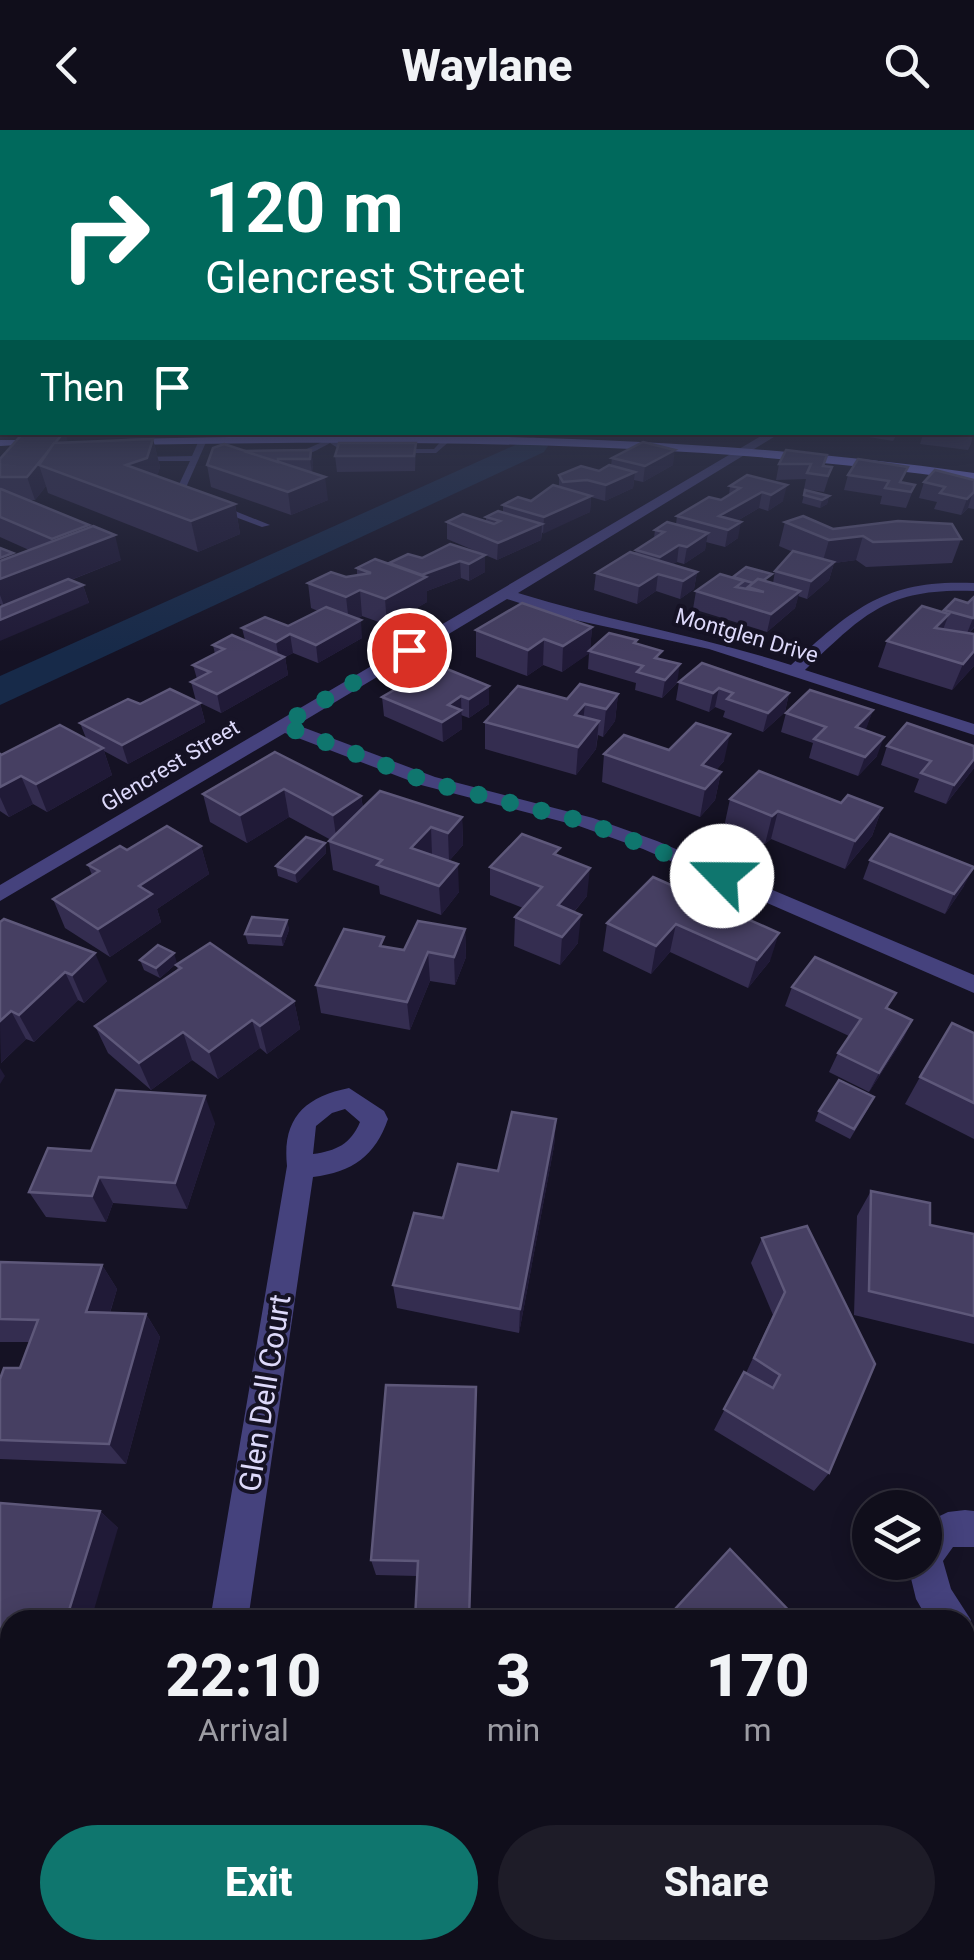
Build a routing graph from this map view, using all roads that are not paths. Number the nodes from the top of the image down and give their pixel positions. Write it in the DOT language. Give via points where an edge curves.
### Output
graph roads {
  1 [pos="182,482"];
  2 [pos="692,482"];
  3 [pos="265,524"];
  4 [pos="974,587"];
  5 [pos="504,593"];
  6 [pos="794,670"];
  7 [pos="282,725"];
  8 [pos="974,730"];
  9 [pos="0,894"];
  10 [pos="974,985"];
  11 [pos="301,1166"];
  12 [pos="974,1529"];
  13 [pos="942,1532"];
  14 [pos="930,1580"];
  15 [pos="231,1610"];
  16 [pos="943,1610"];
  1 -- 3 [label="lane" via="179,493"];
  2 -- 5 [label="street, Glencrest Street"];
  4 -- 6 [label="street" via="927,586 870,601"];
  5 -- 6 [label="street, Montglen Drive"];
  5 -- 7 [label="street, Glencrest Street"];
  6 -- 8 [label="street, Montglen Drive"];
  7 -- 9 [label="street, Glencrest Street"];
  7 -- 10 [label="street" via="428,782 650,845"];
  11 -- 15 [label="street, Glen Dell Court"];
  12 -- 13 [label="street"];
  14 -- 16 [label="street"];
}
